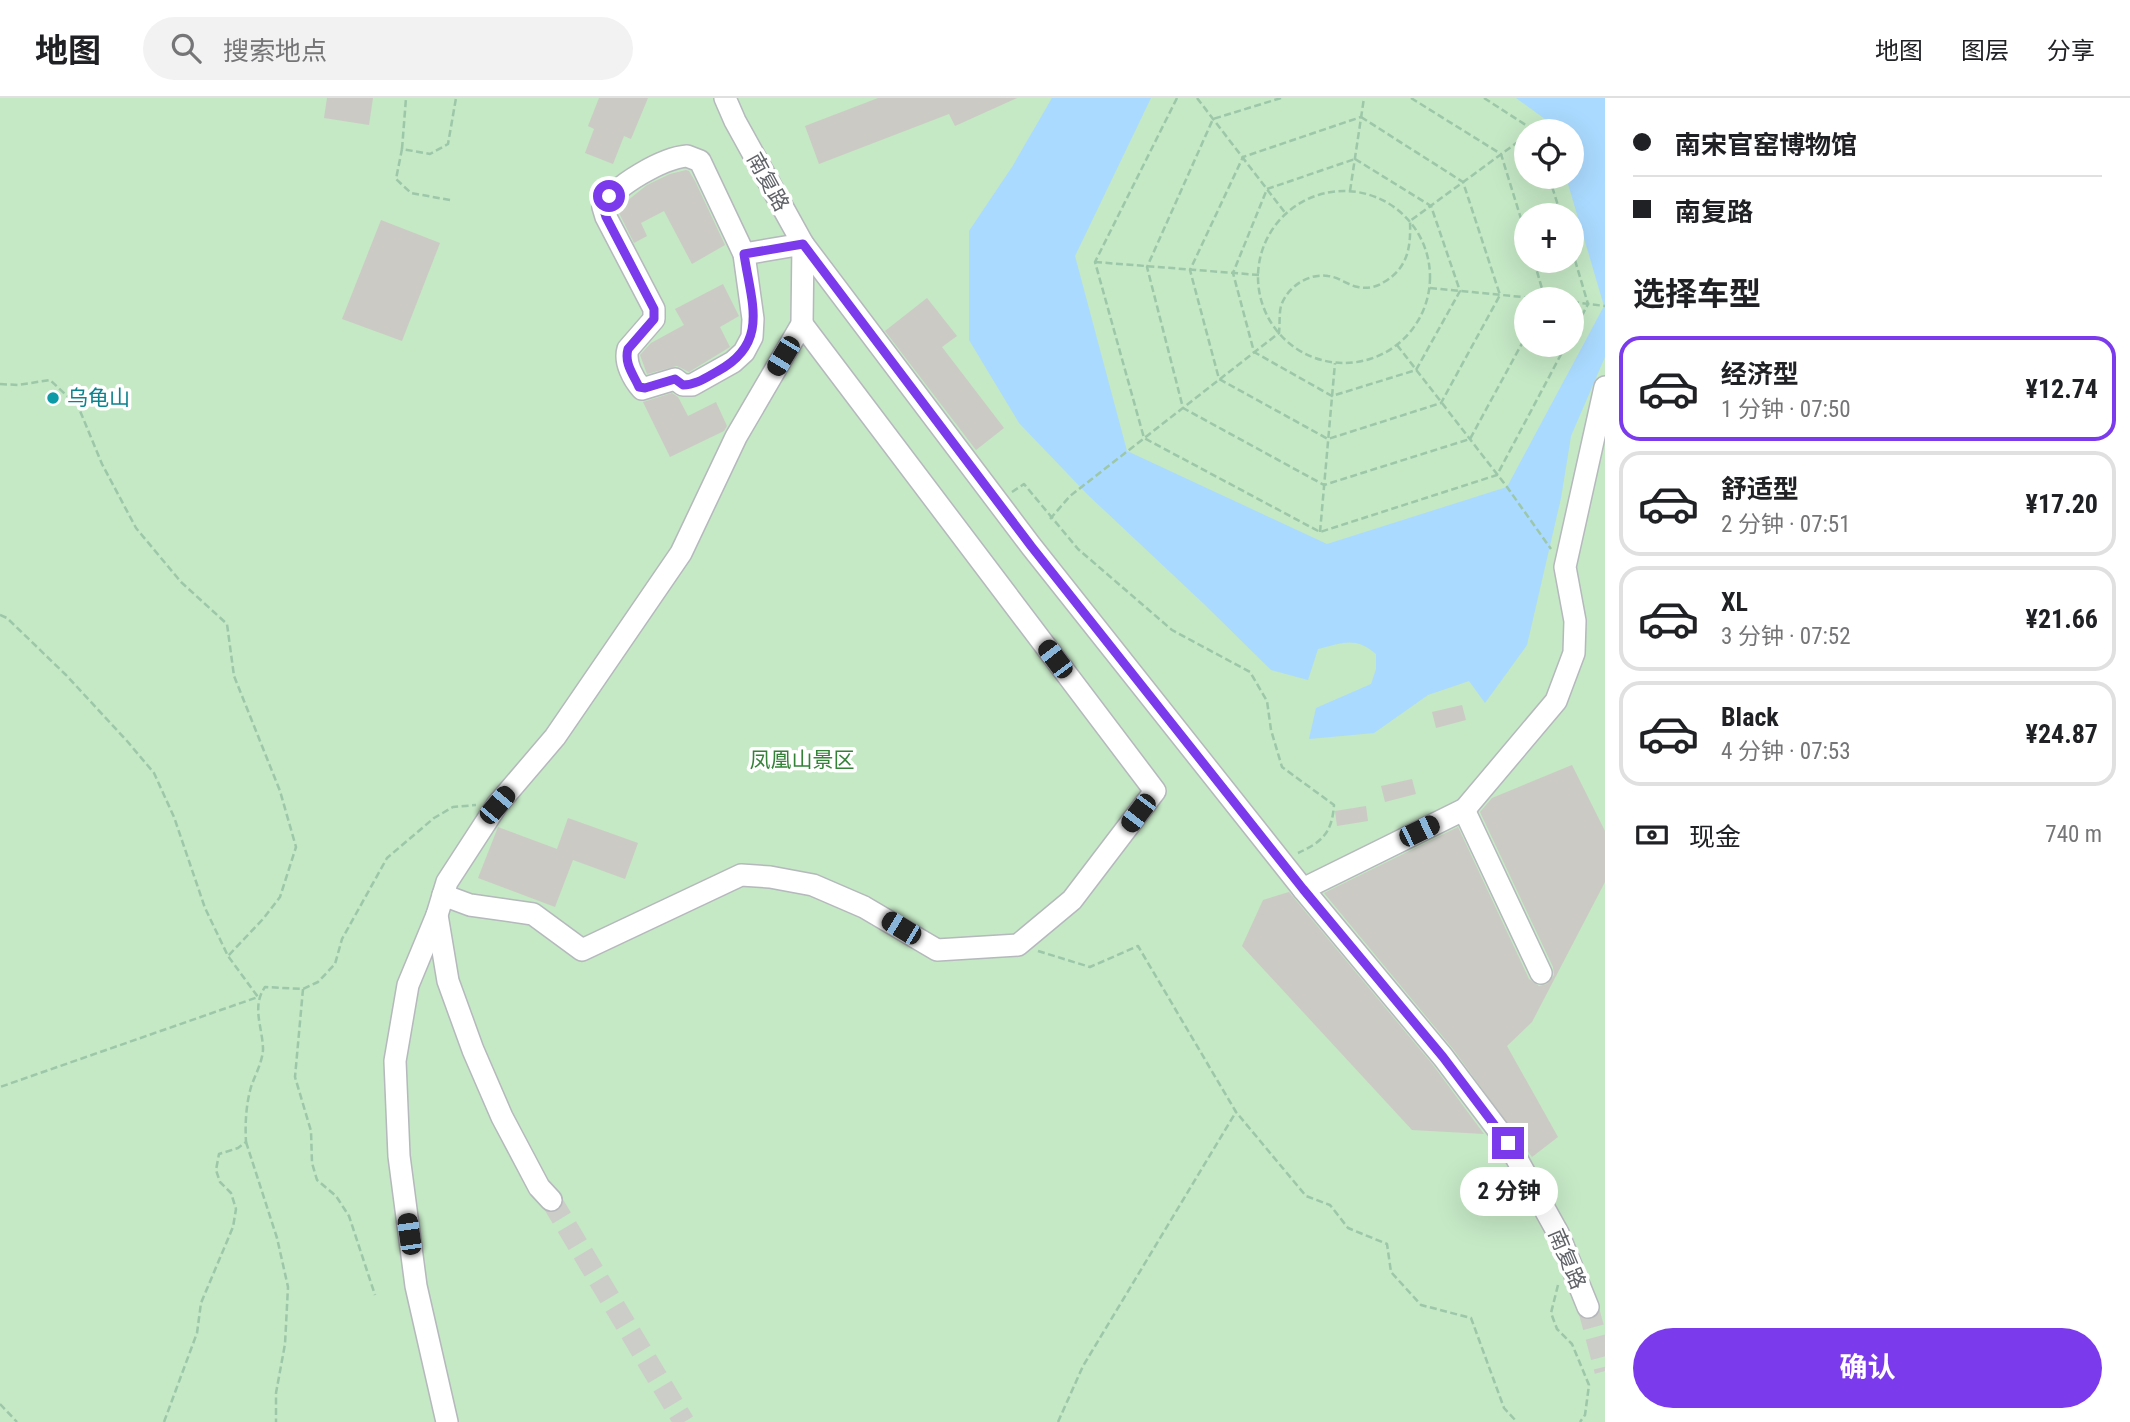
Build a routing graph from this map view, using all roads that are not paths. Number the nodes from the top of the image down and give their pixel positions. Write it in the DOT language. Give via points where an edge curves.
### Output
graph roads {
  1 [pos="725,98"];
  2 [pos="803,244"];
  3 [pos="744,254"];
  4 [pos="802,324"];
  5 [pos="1605,387"];
  6 [pos="1465,808"];
  7 [pos="1303,889"];
  8 [pos="443,895"];
  9 [pos="437,915"];
  10 [pos="1541,973"];
  11 [pos="551,1200"];
  12 [pos="1588,1307"];
  13 [pos="447,1422"];
  1 -- 2 [label="street, 南复路"];
  2 -- 3 [label="street"];
  2 -- 4 [label="street"];
  2 -- 7 [label="street, 南复路" via="998,502"];
  3 -- 3 [label="street" via="700,161 687,156 673,158 609,196 603,207 606,217 654,309 654,319 626,354 639,387 675,379 692,385 744,352 752,337 753,319"];
  4 -- 8 [label="street" via="736,437 681,553 555,737 497,805"];
  4 -- 8 [label="street" via="1155,791 1072,901 1018,945 937,950 864,906 813,885 769,877 741,875 582,950 533,914 470,905"];
  5 -- 6 [label="street" via="1565,567 1575,621 1574,653 1556,701"];
  6 -- 7 [label="street"];
  6 -- 10 [label="street"];
  7 -- 12 [label="street, 南复路" via="1508,1143 1558,1233"];
  8 -- 9 [label="street"];
  9 -- 11 [label="street" via="448,981 472,1051 502,1117"];
  9 -- 13 [label="street" via="408,985 395,1061 399,1156 416,1286"];
}
